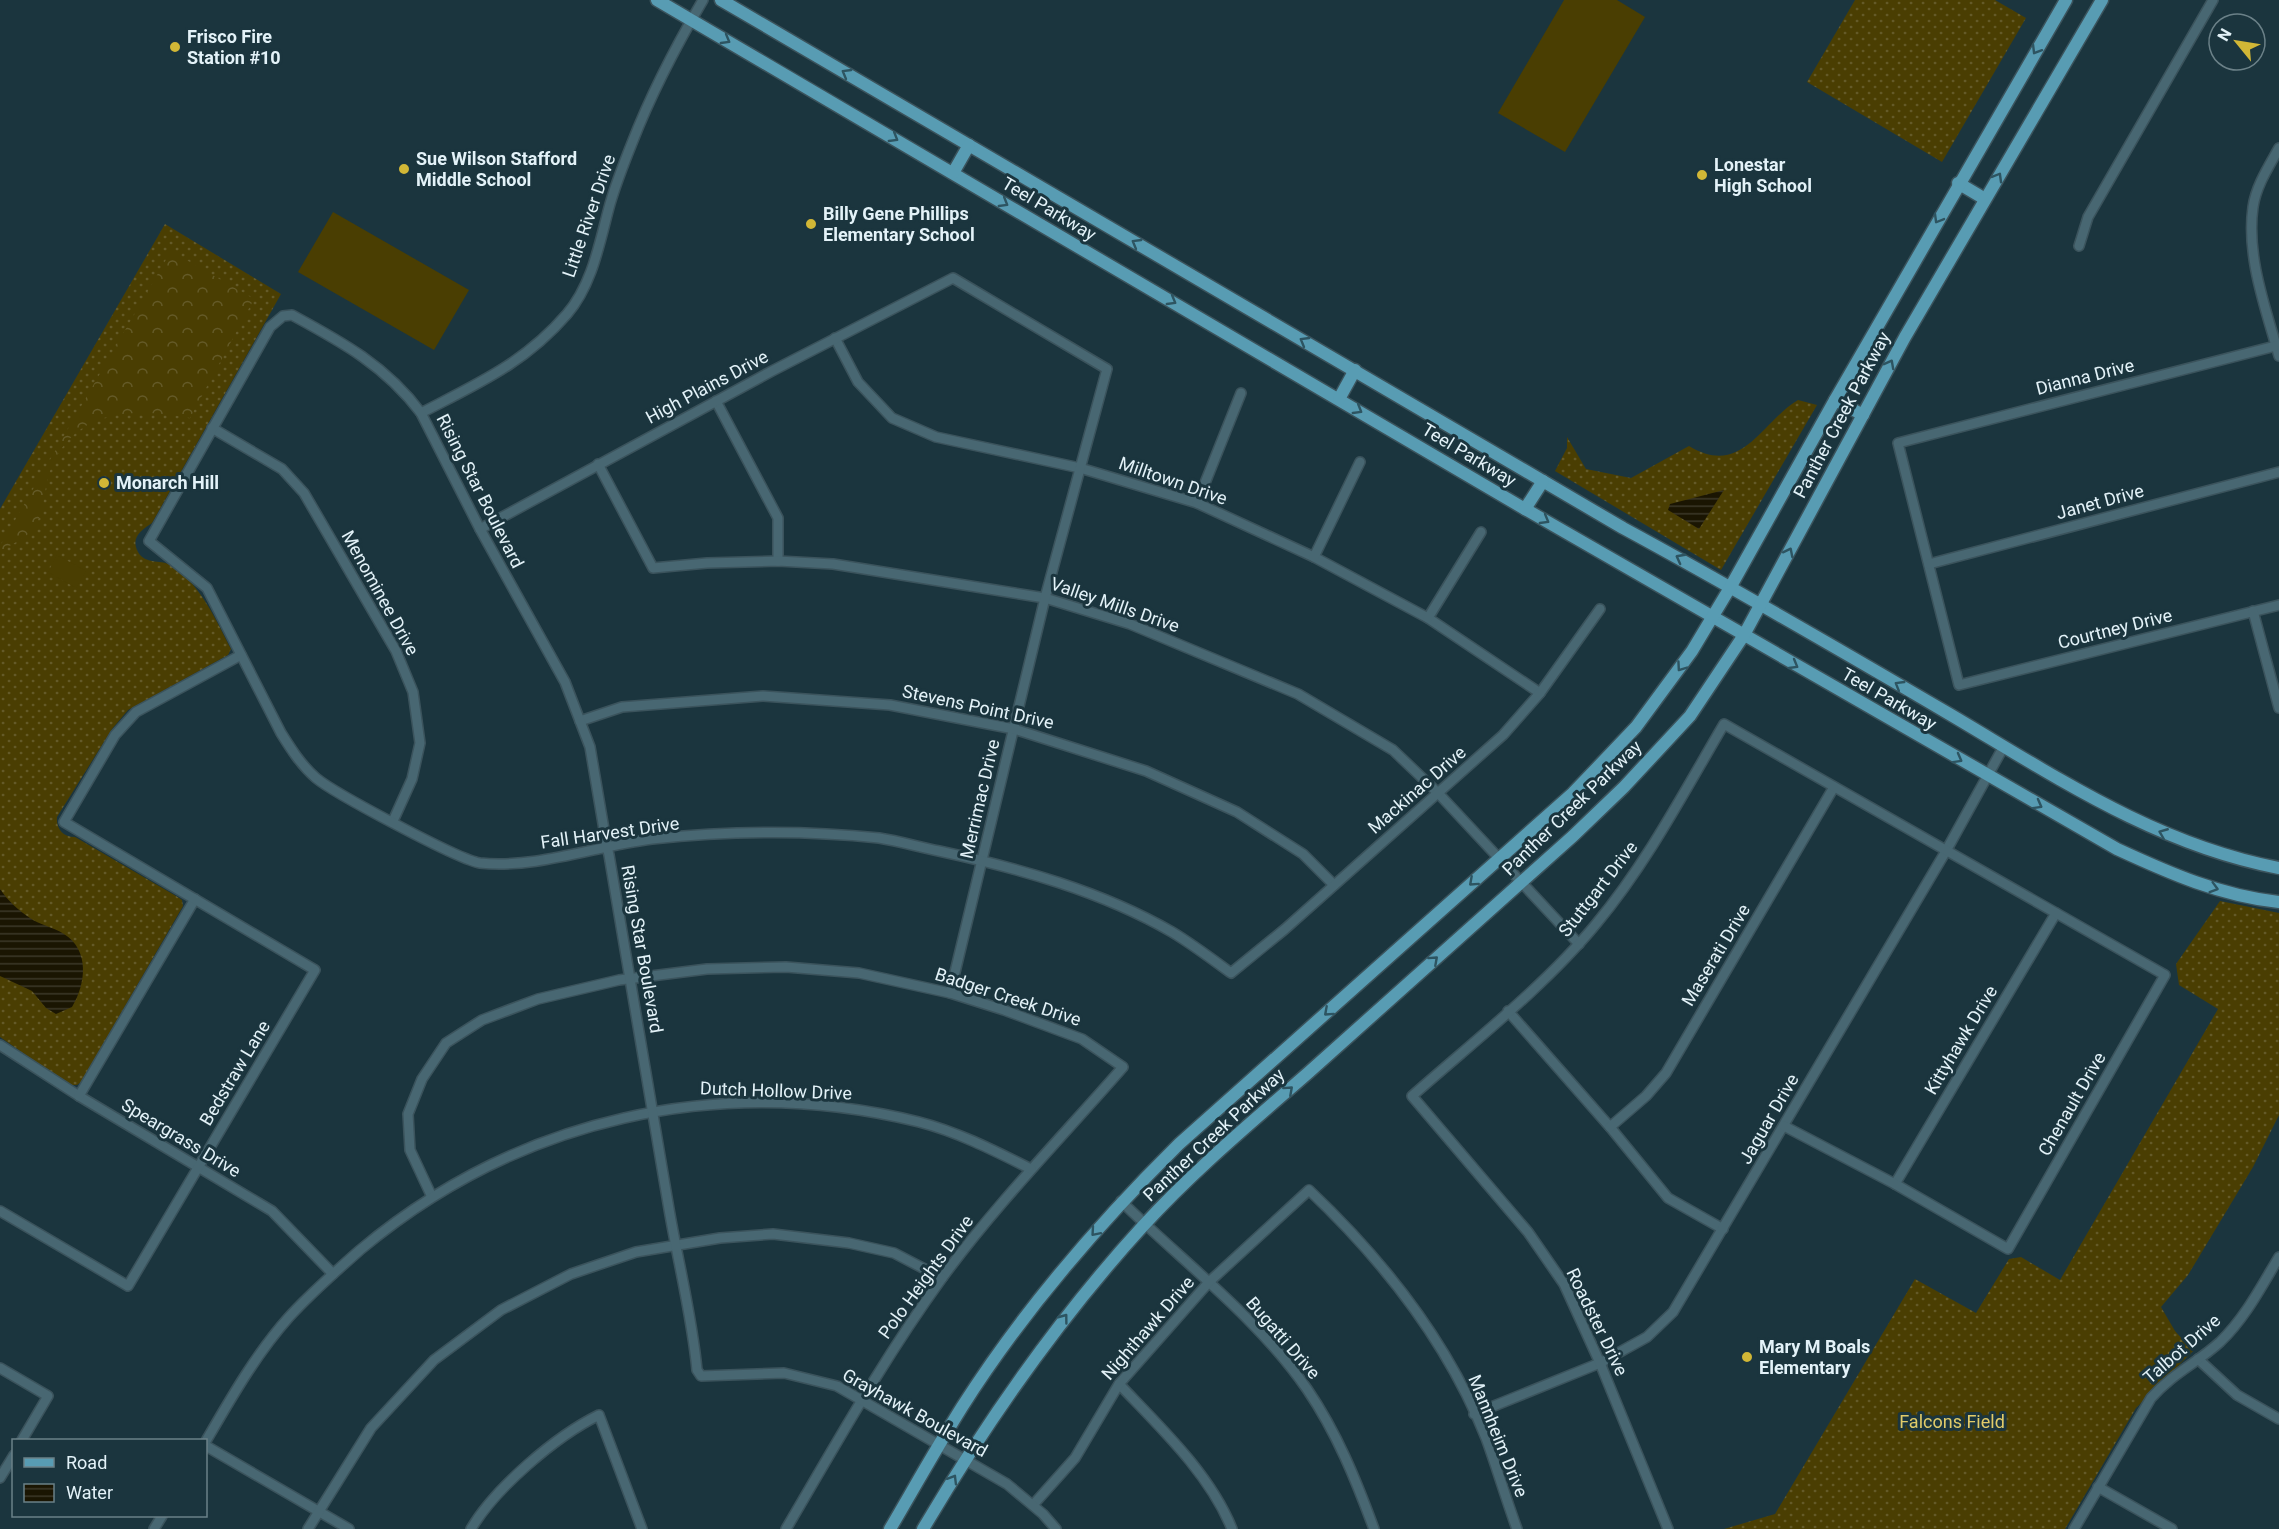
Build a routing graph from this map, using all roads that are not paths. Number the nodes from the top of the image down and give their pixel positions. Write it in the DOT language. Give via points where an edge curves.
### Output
graph roads {
  1 [pos="657,0"];
  2 [pos="703,0"];
  3 [pos="721,0"];
  4 [pos="2066,0"];
  5 [pos="2102,0"];
  6 [pos="2213,0"];
  7 [pos="692,20"];
  8 [pos="969,145"];
  9 [pos="2279,148"];
  10 [pos="953,173"];
  11 [pos="1958,183"];
  12 [pos="1985,199"];
  13 [pos="2079,246"];
  14 [pos="835,338"];
  15 [pos="2278,345"];
  16 [pos="2279,356"];
  17 [pos="1107,369"];
  18 [pos="1355,370"];
  19 [pos="1241,393"];
  20 [pos="1339,399"];
  21 [pos="1834,400"];
  22 [pos="716,401"];
  23 [pos="421,413"];
  24 [pos="1863,415"];
  25 [pos="212,428"];
  26 [pos="1360,462"];
  27 [pos="598,464"];
  28 [pos="1080,468"];
  29 [pos="2279,472"];
  30 [pos="1543,481"];
  31 [pos="1197,503"];
  32 [pos="1525,509"];
  33 [pos="480,529"];
  34 [pos="1481,532"];
  35 [pos="1314,557"];
  36 [pos="778,561"];
  37 [pos="1929,564"];
  38 [pos="1731,586"];
  39 [pos="1045,598"];
  40 [pos="1762,604"];
  41 [pos="2279,605"];
  42 [pos="1600,609"];
  43 [pos="2253,611"];
  44 [pos="1712,617"];
  45 [pos="1428,618"];
  46 [pos="1744,635"];
  47 [pos="241,655"];
  48 [pos="1540,693"];
  49 [pos="2279,708"];
  50 [pos="580,721"];
  51 [pos="1014,729"];
  52 [pos="2004,746"];
  53 [pos="1987,776"];
  54 [pos="1834,787"];
  55 [pos="1438,793"];
  56 [pos="393,821"];
  57 [pos="608,847"];
  58 [pos="1946,850"];
  59 [pos="982,860"];
  60 [pos="1498,860"];
  61 [pos="2279,868"];
  62 [pos="1520,884"];
  63 [pos="1334,885"];
  64 [pos="195,899"];
  65 [pos="2279,902"];
  66 [pos="2056,913"];
  67 [pos="1578,944"];
  68 [pos="1232,973"];
  69 [pos="630,978"];
  70 [pos="950,993"];
  71 [pos="1508,1011"];
  72 [pos="0,1045"];
  73 [pos="1123,1067"];
  74 [pos="79,1096"];
  75 [pos="1412,1096"];
  76 [pos="652,1110"];
  77 [pos="1784,1126"];
  78 [pos="1610,1127"];
  79 [pos="198,1167"];
  80 [pos="1031,1169"];
  81 [pos="1894,1184"];
  82 [pos="1309,1190"];
  83 [pos="432,1197"];
  84 [pos="1121,1201"];
  85 [pos="0,1211"];
  86 [pos="1144,1224"];
  87 [pos="1723,1229"];
  88 [pos="675,1245"];
  89 [pos="2279,1257"];
  90 [pos="333,1274"];
  91 [pos="942,1278"];
  92 [pos="1209,1282"];
  93 [pos="2198,1359"];
  94 [pos="1600,1363"];
  95 [pos="0,1368"];
  96 [pos="701,1376"];
  97 [pos="1119,1384"];
  98 [pos="863,1400"];
  99 [pos="1474,1414"];
  100 [pos="2279,1419"];
  101 [pos="23,1439"];
  102 [pos="207,1439"];
  103 [pos="940,1444"];
  104 [pos="207,1447"];
  105 [pos="12,1458"];
  106 [pos="965,1458"];
  107 [pos="0,1478"];
  108 [pos="2098,1487"];
  109 [pos="1033,1506"];
  110 [pos="319,1511"];
  111 [pos="308,1529"];
  112 [pos="349,1529"];
  113 [pos="471,1529"];
  114 [pos="642,1529"];
  115 [pos="786,1529"];
  116 [pos="890,1529"];
  117 [pos="923,1529"];
  118 [pos="1056,1529"];
  119 [pos="1232,1529"];
  120 [pos="1374,1529"];
  121 [pos="1517,1529"];
  122 [pos="1668,1529"];
  123 [pos="2074,1529"];
  124 [pos="2172,1529"];
  1 -- 7 [label="main road, Teel Parkway"];
  2 -- 7 [label="street, Little River Drive"];
  8 -- 3 [label="main road, Teel Parkway, one-way"];
  4 -- 11 [label="main road, Panther Creek Parkway, one-way"];
  12 -- 5 [label="main road, Panther Creek Parkway, one-way"];
  6 -- 13 [label="street" via="2088,217"];
  7 -- 10 [label="main road, Teel Parkway, one-way"];
  7 -- 23 [label="street, Little River Drive" via="632,143 597,252 569,312 530,351 503,371"];
  8 -- 10 [label="main road"];
  18 -- 8 [label="main road, Teel Parkway, one-way"];
  9 -- 15 [label="street" via="2253,206 2253,249"];
  10 -- 20 [label="main road, Teel Parkway, one-way"];
  11 -- 12 [label="main road"];
  11 -- 21 [label="main road, Panther Creek Parkway, one-way"];
  24 -- 12 [label="main road, Panther Creek Parkway, one-way"];
  14 -- 17 [label="street, High Plains Drive" via="953,278"];
  14 -- 22 [label="street, High Plains Drive"];
  14 -- 28 [label="street, Milltown Drive" via="858,382 892,418 936,437"];
  15 -- 16 [label="street"];
  15 -- 37 [label="street, Dianna Drive" via="1898,443"];
  17 -- 28 [label="street, Merrimac Drive"];
  18 -- 20 [label="main road"];
  18 -- 30 [label="main road, Teel Parkway"];
  19 -- 31 [label="street"];
  20 -- 32 [label="main road, Teel Parkway, one-way"];
  21 -- 24 [label="main road"];
  21 -- 38 [label="main road, Panther Creek Parkway"];
  22 -- 27 [label="street, High Plains Drive"];
  22 -- 36 [label="street" via="778,518"];
  23 -- 25 [label="street, Rising Star Boulevard" via="399,385 372,361 292,315 283,316 270,327"];
  23 -- 33 [label="street, Rising Star Boulevard"];
  40 -- 24 [label="main road, Panther Creek Parkway, one-way"];
  25 -- 47 [label="street, Fall Harvest Drive" via="149,541 207,588"];
  25 -- 56 [label="street, Menominee Drive" via="282,469 304,493 396,651 413,692 420,743 412,779"];
  26 -- 35 [label="street"];
  27 -- 33 [label="street, High Plains Drive"];
  27 -- 36 [label="street, Valley Mills Drive" via="653,568"];
  28 -- 31 [label="street, Milltown Drive"];
  28 -- 39 [label="street, Merrimac Drive"];
  29 -- 37 [label="street, Janet Drive"];
  30 -- 32 [label="main road"];
  38 -- 30 [label="main road, Teel Parkway, one-way"];
  31 -- 35 [label="street, Milltown Drive"];
  32 -- 44 [label="main road, Teel Parkway, one-way"];
  33 -- 50 [label="street, Rising Star Boulevard" via="565,682"];
  34 -- 45 [label="street"];
  35 -- 45 [label="street, Milltown Drive"];
  36 -- 39 [label="street, Valley Mills Drive" via="919,576"];
  37 -- 43 [label="street, Courtney Drive" via="1959,685"];
  38 -- 40 [label="main road, Teel Parkway"];
  38 -- 44 [label="main road, Panther Creek Parkway"];
  39 -- 51 [label="street, Merrimac Drive"];
  39 -- 55 [label="street, Valley Mills Drive" via="1130,624 1299,694 1393,750"];
  40 -- 46 [label="main road, Panther Creek Parkway"];
  52 -- 40 [label="main road, Teel Parkway, one-way"];
  41 -- 43 [label="street, Courtney Drive"];
  42 -- 48 [label="street, Mackinac Drive"];
  43 -- 49 [label="street"];
  44 -- 46 [label="main road, Teel Parkway"];
  44 -- 60 [label="main road, Panther Creek Parkway, one-way" via="1636,727 1573,793"];
  45 -- 48 [label="street, Milltown Drive"];
  46 -- 53 [label="main road, Teel Parkway, one-way"];
  46 -- 62 [label="main road, Panther Creek Parkway" via="1690,716 1624,787"];
  47 -- 56 [label="street, Fall Harvest Drive" via="281,733 304,766 332,789"];
  47 -- 64 [label="street" via="136,712 115,735 64,822"];
  48 -- 55 [label="street, Mackinac Drive" via="1503,735"];
  50 -- 51 [label="street, Stevens Point Drive" via="622,707 763,696 890,705"];
  50 -- 57 [label="street, Rising Star Boulevard" via="591,747"];
  51 -- 59 [label="street, Merrimac Drive"];
  51 -- 63 [label="street, Stevens Point Drive" via="1146,771 1237,813 1303,854"];
  52 -- 53 [label="street, Jaguar Drive"];
  61 -- 52 [label="main road, Teel Parkway, one-way" via="2215,853 2159,832 2110,809"];
  53 -- 58 [label="street, Jaguar Drive"];
  53 -- 65 [label="main road, Teel Parkway, one-way" via="2117,849 2183,880 2255,900"];
  54 -- 58 [label="street"];
  54 -- 67 [label="street, Stuttgart Drive" via="1724,724 1647,854"];
  54 -- 78 [label="street, Maserati Drive" via="1666,1073"];
  55 -- 60 [label="street, Valley Mills Drive"];
  55 -- 63 [label="street, Mackinac Drive"];
  56 -- 57 [label="street, Fall Harvest Drive" via="476,862 514,865"];
  57 -- 59 [label="street, Fall Harvest Drive" via="653,839 795,832 881,839"];
  57 -- 69 [label="street, Rising Star Boulevard"];
  58 -- 66 [label="street"];
  58 -- 77 [label="street, Jaguar Drive"];
  59 -- 68 [label="street, Fall Harvest Drive" via="1107,901 1171,932"];
  59 -- 70 [label="street, Merrimac Drive"];
  60 -- 62 [label="street, Valley Mills Drive"];
  60 -- 84 [label="main road, Panther Creek Parkway, one-way" via="1179,1144"];
  62 -- 67 [label="street, Valley Mills Drive"];
  86 -- 62 [label="main road, Panther Creek Parkway, one-way" via="1211,1159"];
  63 -- 68 [label="street, Mackinac Drive"];
  64 -- 74 [label="street"];
  64 -- 79 [label="street, Bedstraw Lane" via="315,970"];
  66 -- 81 [label="street, Kittyhawk Drive"];
  66 -- 81 [label="street, Chenault Drive" via="2165,975 2008,1249"];
  67 -- 71 [label="street, Stuttgart Drive"];
  69 -- 70 [label="street, Badger Creek Drive" via="707,969 786,967 860,973"];
  69 -- 76 [label="street, Rising Star Boulevard"];
  69 -- 83 [label="street, Badger Creek Drive" via="538,999 482,1020 446,1043 422,1079 408,1114 410,1150"];
  70 -- 73 [label="street, Badger Creek Drive" via="1082,1039"];
  71 -- 75 [label="street, Stuttgart Drive"];
  71 -- 78 [label="street"];
  72 -- 74 [label="street, Speargrass Drive"];
  73 -- 80 [label="street, Polo Heights Drive"];
  74 -- 79 [label="street, Speargrass Drive"];
  75 -- 94 [label="street, Roadster Drive" via="1528,1232 1564,1284"];
  76 -- 80 [label="street, Dutch Hollow Drive" via="729,1103 850,1108 921,1123 981,1144"];
  76 -- 83 [label="street, Dutch Hollow Drive" via="540,1141"];
  76 -- 88 [label="street, Rising Star Boulevard"];
  77 -- 81 [label="street"];
  77 -- 87 [label="street, Jaguar Drive"];
  78 -- 87 [label="street" via="1668,1198"];
  79 -- 85 [label="street, Bedstraw Lane" via="128,1286"];
  79 -- 90 [label="street, Speargrass Drive" via="272,1211"];
  80 -- 91 [label="street, Polo Heights Drive"];
  82 -- 92 [label="street, Nighthawk Drive"];
  82 -- 99 [label="street, Mannheim Drive" via="1345,1224 1406,1295 1452,1366"];
  83 -- 90 [label="street, Dutch Hollow Drive"];
  84 -- 86 [label="street, Bugatti Drive"];
  84 -- 103 [label="main road, Panther Creek Parkway, one-way" via="1006,1343"];
  86 -- 92 [label="street, Bugatti Drive"];
  106 -- 86 [label="main road, Panther Creek Parkway, one-way" via="1068,1312"];
  87 -- 94 [label="street, Jaguar Drive" via="1672,1312 1647,1337"];
  88 -- 91 [label="street" via="773,1234 849,1243 894,1253"];
  88 -- 96 [label="street, Rising Star Boulevard"];
  88 -- 110 [label="street" via="636,1252 571,1274 501,1310 434,1360 371,1428"];
  89 -- 93 [label="street, Talbot Drive" via="2247,1311 2220,1342"];
  90 -- 102 [label="street, Dutch Hollow Drive" via="289,1317 240,1382"];
  91 -- 98 [label="street, Polo Heights Drive"];
  92 -- 97 [label="street, Nighthawk Drive"];
  92 -- 120 [label="street, Bugatti Drive" via="1260,1333 1306,1388 1335,1435"];
  93 -- 100 [label="street" via="2237,1395"];
  93 -- 108 [label="street, Talbot Drive" via="2165,1382 2151,1398"];
  94 -- 99 [label="street, Jaguar Drive"];
  94 -- 122 [label="street, Roadster Drive"];
  95 -- 101 [label="street" via="48,1396"];
  96 -- 98 [label="street, Grayhawk Boulevard" via="784,1373 837,1386"];
  97 -- 109 [label="street, Nighthawk Drive" via="1075,1458"];
  97 -- 119 [label="street" via="1192,1466 1226,1513"];
  98 -- 103 [label="street, Grayhawk Boulevard"];
  98 -- 115 [label="street, Polo Heights Drive"];
  99 -- 121 [label="street, Mannheim Drive"];
  103 -- 106 [label="street, Grayhawk Boulevard"];
  103 -- 116 [label="main road, Panther Creek Parkway"];
  104 -- 110 [label="street"];
  105 -- 107 [label="street"];
  106 -- 109 [label="street, Grayhawk Boulevard"];
  117 -- 106 [label="main road, Panther Creek Parkway, one-way"];
  108 -- 123 [label="street, Talbot Drive"];
  108 -- 124 [label="street"];
  109 -- 118 [label="street, Grayhawk Boulevard"];
  110 -- 111 [label="street"];
  110 -- 112 [label="street"];
  113 -- 114 [label="street" via="479,1515 531,1463 575,1427 599,1415"];
}
